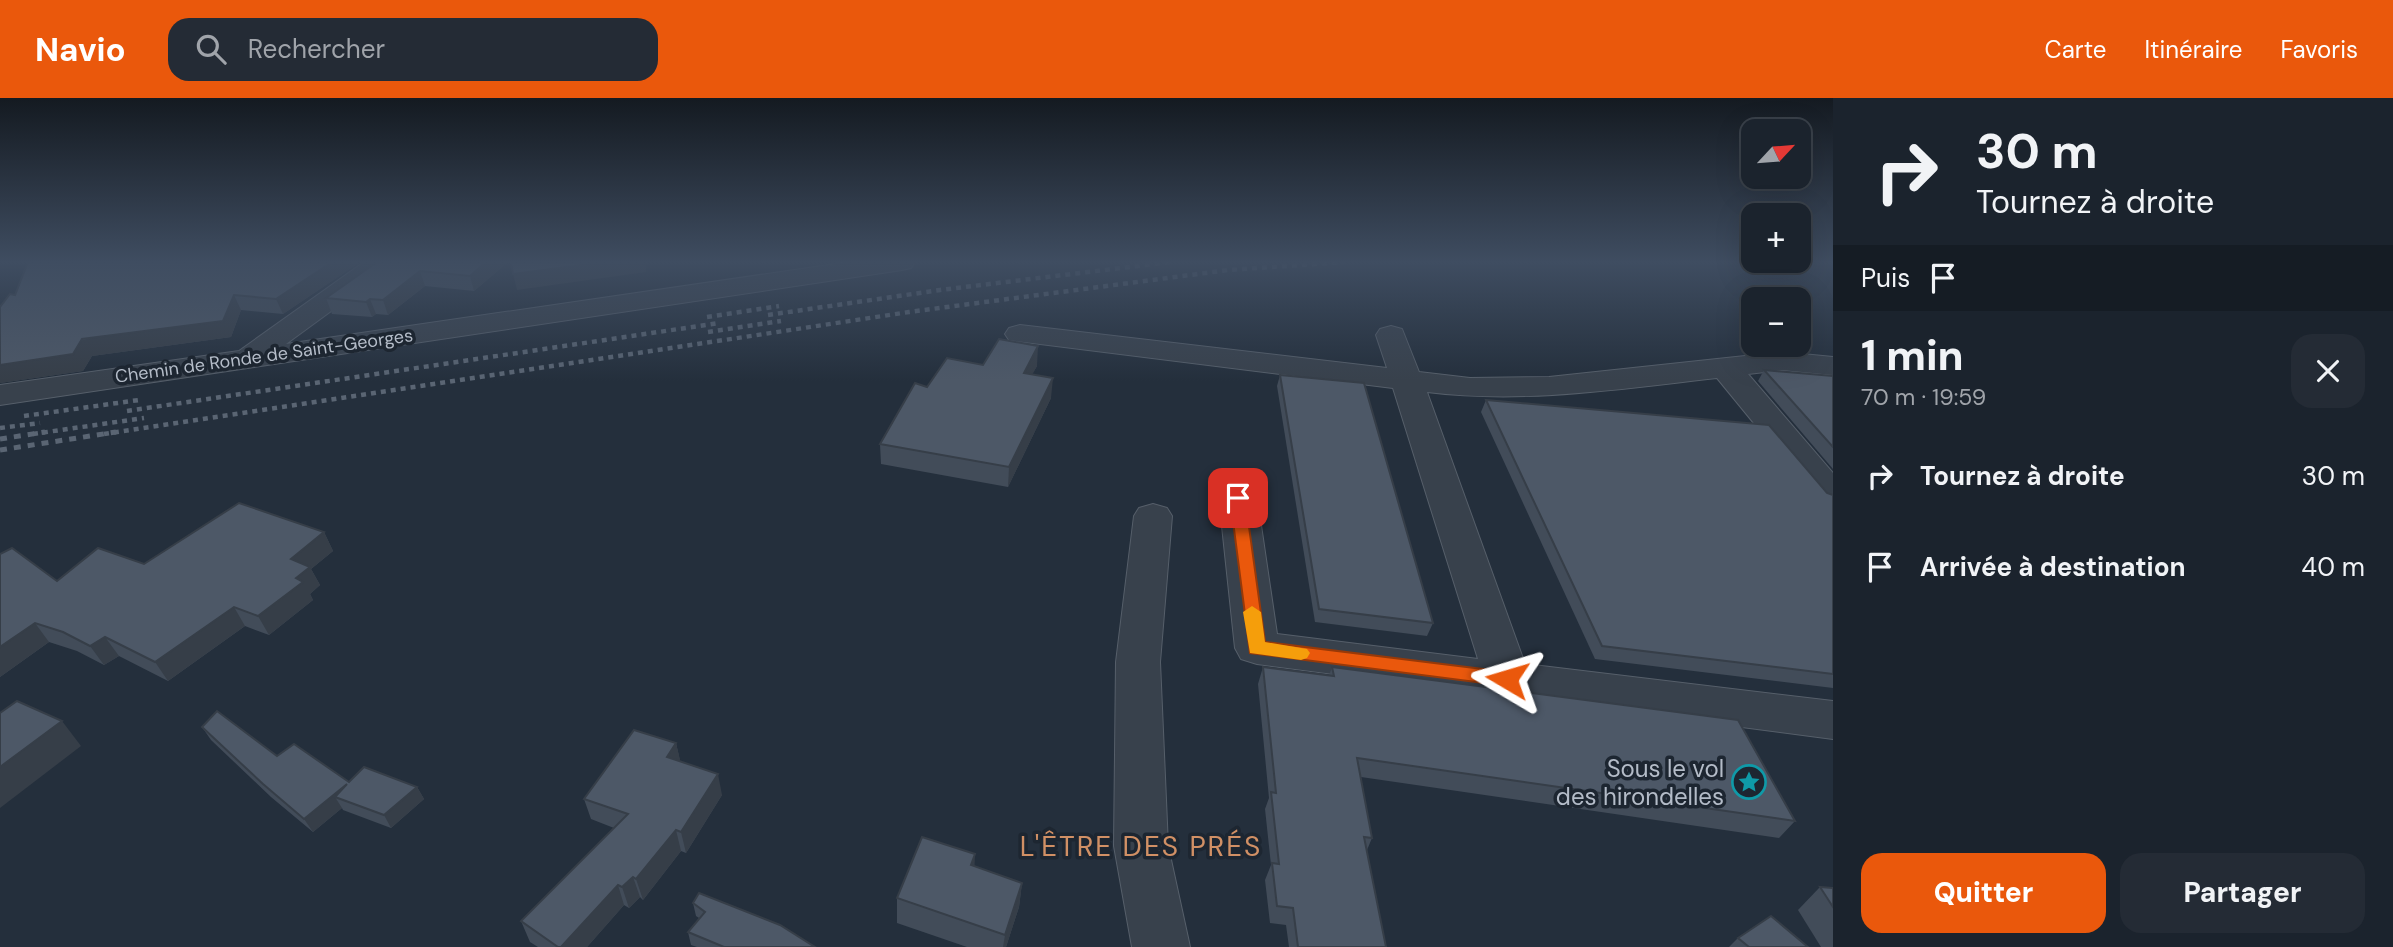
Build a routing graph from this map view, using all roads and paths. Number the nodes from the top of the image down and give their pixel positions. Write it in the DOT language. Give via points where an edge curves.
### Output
graph roads {
  1 [pos="325,302"];
  2 [pos="631,302"];
  3 [pos="1020,334"];
  4 [pos="1391,335"];
  5 [pos="246,358"];
  6 [pos="1833,366"];
  7 [pos="1726,368"];
  8 [pos="1406,380"];
  9 [pos="0,395"];
  10 [pos="1833,496"];
  11 [pos="1238,498"];
  12 [pos="1153,516"];
  13 [pos="1507,679"];
  14 [pos="1833,720"];
  15 [pos="1161,947"];
  1 -- 5 [label="street"];
  2 -- 5 [label="street, Chemin de Ronde de Saint-Georges"];
  3 -- 8 [label="street"];
  4 -- 8 [label="street"];
  5 -- 9 [label="street, Chemin de Ronde de Saint-Georges"];
  6 -- 7 [label="street" via="1782,361"];
  7 -- 8 [label="street" via="1549,387 1470,388"];
  7 -- 10 [label="street"];
  8 -- 13 [label="street"];
  11 -- 13 [label="street" via="1257,648"];
  12 -- 15 [label="street" via="1138,663 1141,846"];
  13 -- 14 [label="street"];
}
